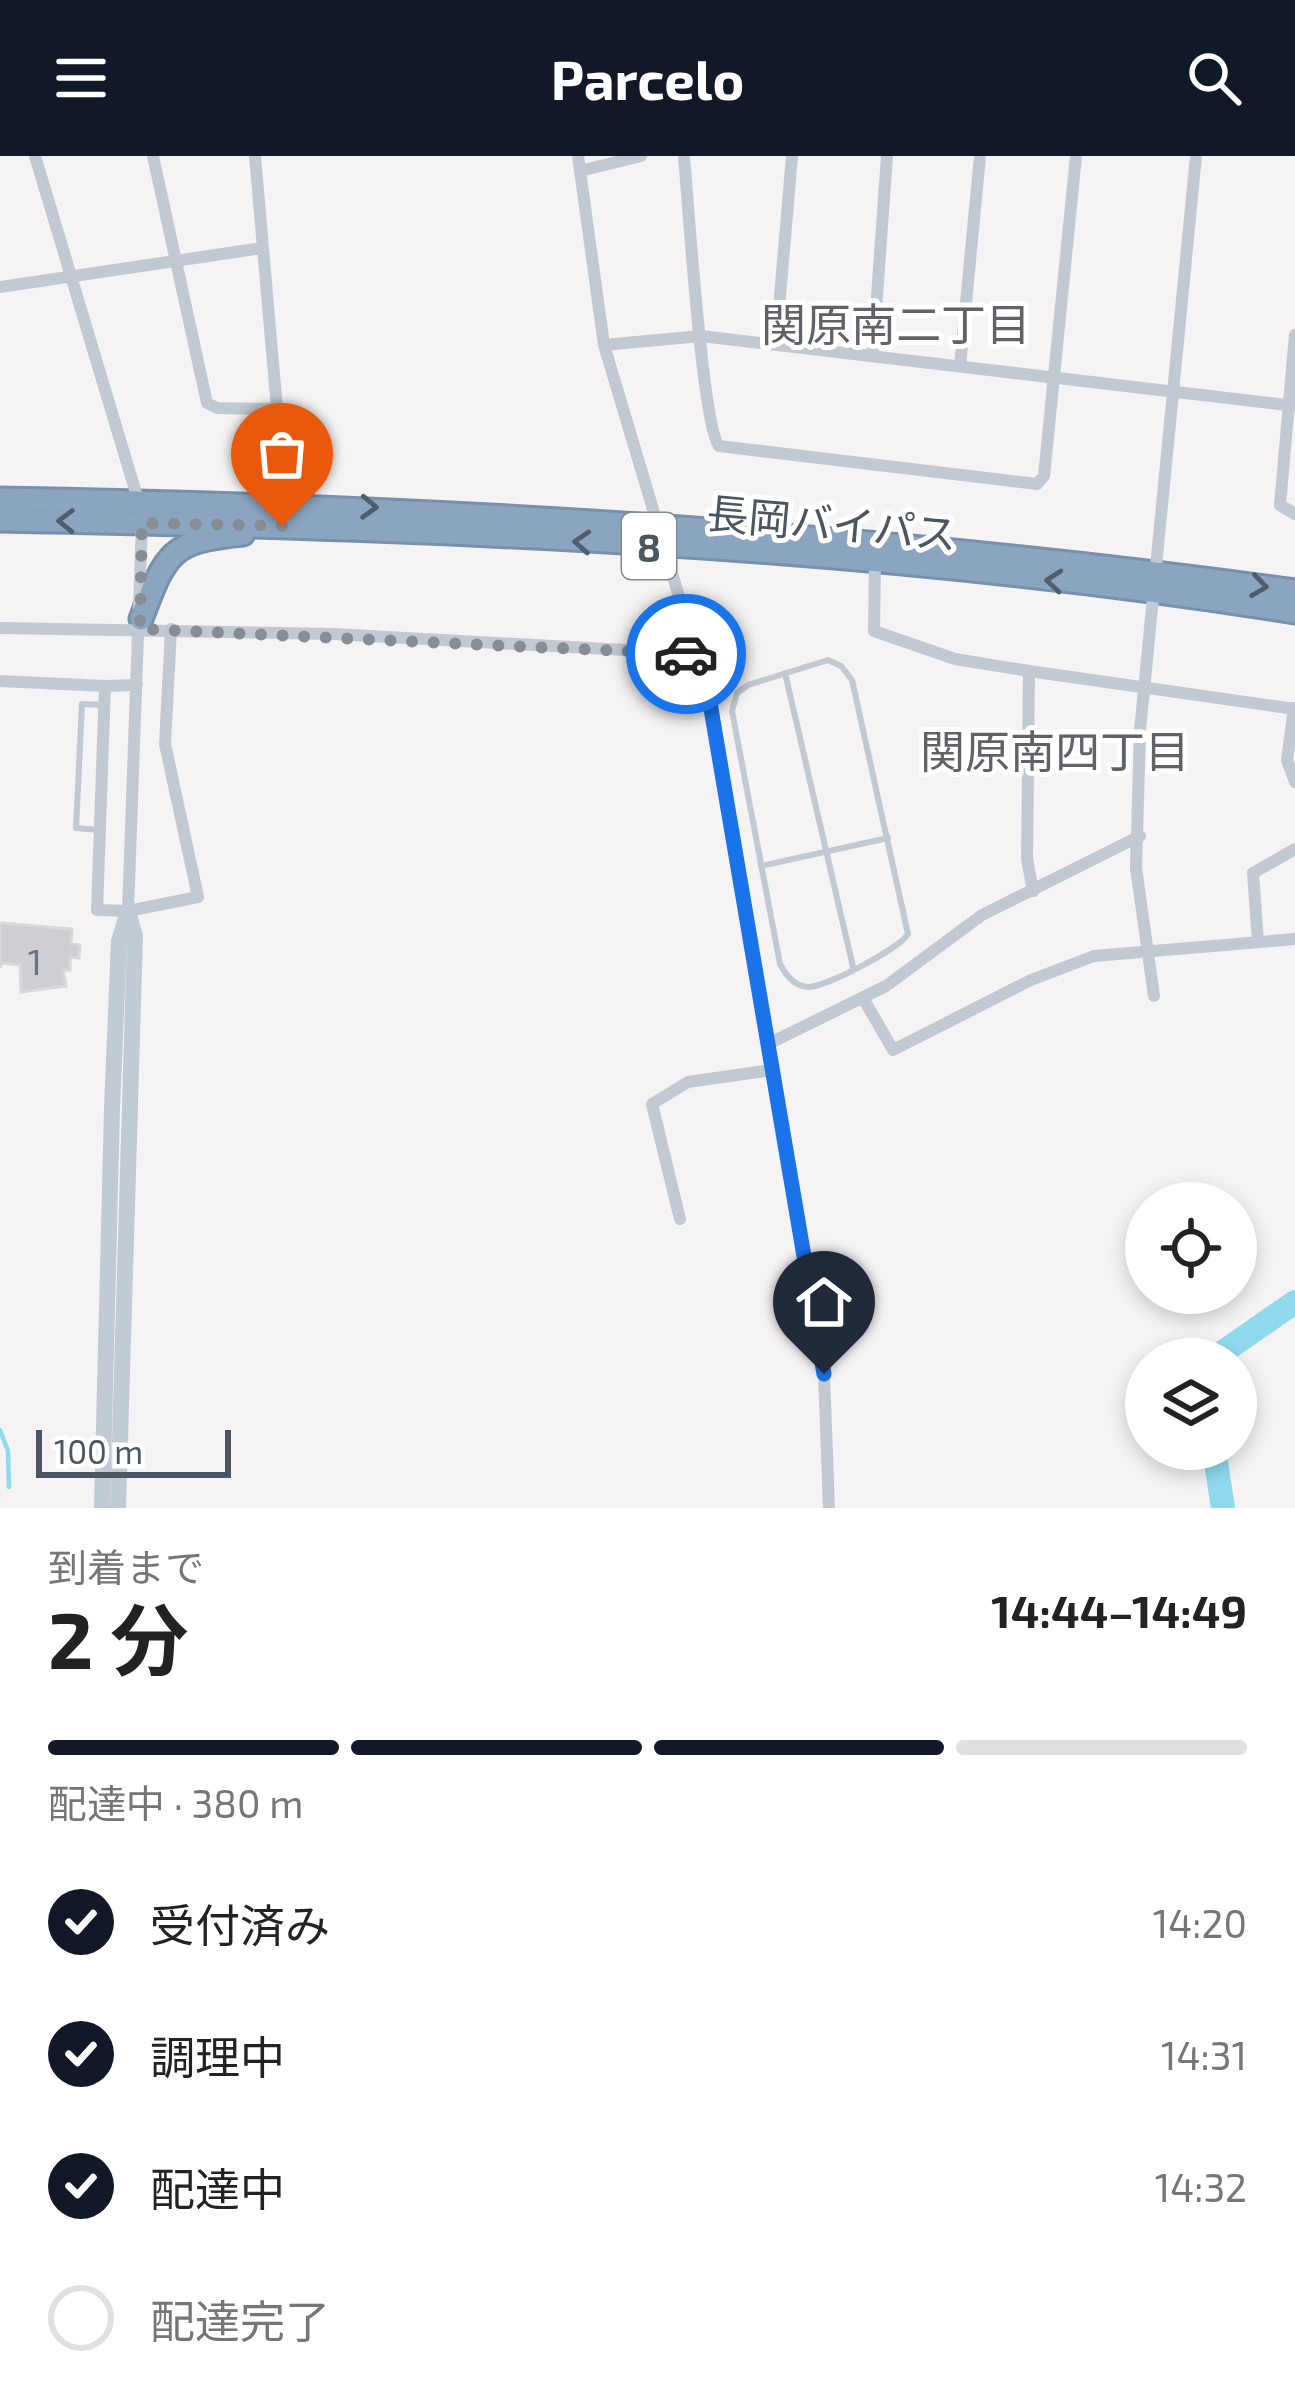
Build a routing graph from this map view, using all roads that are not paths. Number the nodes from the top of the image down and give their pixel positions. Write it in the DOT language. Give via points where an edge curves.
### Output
graph roads {
  1 [pos="35,156"];
  2 [pos="153,156"];
  3 [pos="255,156"];
  4 [pos="641,156"];
  5 [pos="684,156"];
  6 [pos="792,156"];
  7 [pos="887,156"];
  8 [pos="980,156"];
  9 [pos="1076,156"];
  10 [pos="1196,156"];
  11 [pos="579,163"];
  12 [pos="262,248"];
  13 [pos="174,259"];
  14 [pos="71,275"];
  15 [pos="0,287"];
  16 [pos="701,335"];
  17 [pos="1295,335"];
  18 [pos="776,343"];
  19 [pos="604,345"];
  20 [pos="873,352"];
  21 [pos="960,366"];
  22 [pos="1054,376"];
  23 [pos="1173,393"];
  24 [pos="1292,406"];
  25 [pos="0,499"];
  26 [pos="141,512"];
  27 [pos="1295,514"];
  28 [pos="0,520"];
  29 [pos="315,527"];
  30 [pos="661,536"];
  31 [pos="874,564"];
  32 [pos="1156,581"];
  33 [pos="1295,591"];
  34 [pos="1295,612"];
  35 [pos="140,624"];
  36 [pos="0,628"];
  37 [pos="171,629"];
  38 [pos="698,654"];
  39 [pos="1029,671"];
  40 [pos="785,673"];
  41 [pos="0,680"];
  42 [pos="137,685"];
  43 [pos="106,686"];
  44 [pos="1144,688"];
  45 [pos="106,705"];
  46 [pos="1295,708"];
  47 [pos="1295,782"];
  48 [pos="100,830"];
  49 [pos="1140,836"];
  50 [pos="888,838"];
  51 [pos="1295,849"];
  52 [pos="827,852"];
  53 [pos="761,866"];
  54 [pos="1033,891"];
  55 [pos="128,911"];
  56 [pos="1295,939"];
  57 [pos="1258,942"];
  58 [pos="1149,952"];
  59 [pos="854,968"];
  60 [pos="1154,996"];
  61 [pos="863,998"];
  62 [pos="768,1044"];
  63 [pos="772,1070"];
  64 [pos="680,1219"];
  65 [pos="102,1508"];
  66 [pos="118,1508"];
  67 [pos="829,1508"];
  1 -- 14 [label="street"];
  2 -- 13 [label="street"];
  3 -- 12 [label="street"];
  4 -- 11 [label="street"];
  5 -- 16 [label="street"];
  6 -- 18 [label="street"];
  7 -- 20 [label="street"];
  8 -- 21 [label="street"];
  9 -- 22 [label="street"];
  10 -- 23 [label="street"];
  11 -- 19 [label="street"];
  12 -- 13 [label="street"];
  12 -- 13 [label="street" via="277,409 207,403"];
  13 -- 14 [label="street"];
  14 -- 15 [label="street"];
  14 -- 26 [label="street"];
  16 -- 18 [label="street"];
  16 -- 19 [label="street"];
  16 -- 22 [label="street" via="719,446 1036,484 1045,476"];
  17 -- 24 [label="street"];
  18 -- 20 [label="street"];
  19 -- 30 [label="street"];
  20 -- 21 [label="street"];
  21 -- 22 [label="street"];
  22 -- 23 [label="street"];
  23 -- 24 [label="street"];
  23 -- 32 [label="street"];
  24 -- 27 [label="street" via="1280,505"];
  25 -- 26 [label="highway, 長岡バイパス / 8"];
  26 -- 28 [label="highway, 長岡バイパス / 8, one-way"];
  26 -- 29 [label="highway, 長岡バイパス / 8"];
  26 -- 30 [label="highway, 長岡バイパス / 8, one-way" via="429,509"];
  26 -- 35 [label="street"];
  30 -- 29 [label="highway, 長岡バイパス / 8, one-way"];
  29 -- 35 [label="highway" via="182,545 165,559"];
  30 -- 31 [label="highway, 長岡バイパス / 8"];
  30 -- 32 [label="highway, 長岡バイパス / 8" via="898,542"];
  30 -- 38 [label="street"];
  32 -- 31 [label="highway, 長岡バイパス / 8, one-way"];
  31 -- 39 [label="street" via="874,631 955,659"];
  32 -- 33 [label="highway, 長岡バイパス / 8, one-way"];
  32 -- 34 [label="highway, 長岡バイパス / 8"];
  32 -- 44 [label="street"];
  35 -- 36 [label="street"];
  35 -- 37 [label="street"];
  35 -- 42 [label="street"];
  37 -- 38 [label="street"];
  37 -- 55 [label="street" via="165,744 198,897"];
  38 -- 62 [label="street"];
  39 -- 44 [label="street"];
  39 -- 54 [label="street"];
  40 -- 50 [label="lane" via="828,660 847,671"];
  40 -- 52 [label="lane"];
  40 -- 53 [label="lane" via="742,688 732,710"];
  41 -- 43 [label="street"];
  42 -- 43 [label="street"];
  42 -- 55 [label="street"];
  43 -- 45 [label="street"];
  44 -- 46 [label="street"];
  44 -- 49 [label="street"];
  45 -- 48 [label="street"];
  45 -- 48 [label="lane" via="82,704 76,807 76,827"];
  46 -- 47 [label="street" via="1288,767"];
  48 -- 55 [label="street" via="97,910"];
  49 -- 54 [label="street"];
  49 -- 58 [label="street" via="1136,868"];
  50 -- 52 [label="lane"];
  50 -- 59 [label="lane" via="908,934"];
  51 -- 57 [label="street" via="1253,873"];
  52 -- 53 [label="lane"];
  52 -- 59 [label="lane"];
  53 -- 59 [label="lane" via="786,974 812,987"];
  54 -- 61 [label="street" via="982,915"];
  55 -- 65 [label="street" via="119,941"];
  55 -- 66 [label="street" via="135,936"];
  56 -- 57 [label="street"];
  57 -- 58 [label="street"];
  58 -- 60 [label="street"];
  58 -- 61 [label="street" via="1094,956 1057,969 893,1050"];
  61 -- 62 [label="street"];
  62 -- 63 [label="street"];
  63 -- 64 [label="street" via="688,1082 652,1104"];
  63 -- 67 [label="street" via="824,1374"];
}
